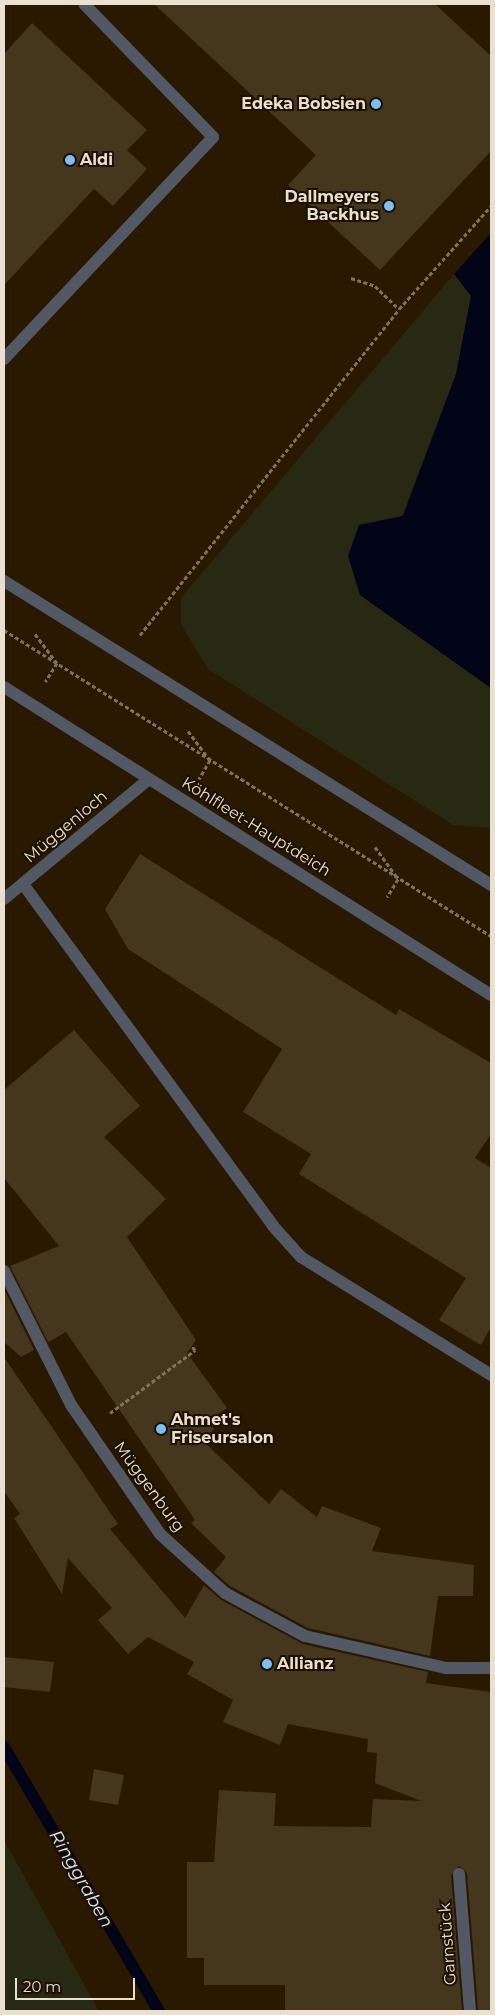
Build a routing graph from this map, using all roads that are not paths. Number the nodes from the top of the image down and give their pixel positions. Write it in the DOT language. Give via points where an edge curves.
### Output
graph roads {
  1 [pos="84,4"];
  2 [pos="4,359"];
  3 [pos="4,581"];
  4 [pos="4,687"];
  5 [pos="149,779"];
  6 [pos="23,884"];
  7 [pos="491,885"];
  8 [pos="4,899"];
  9 [pos="491,995"];
  10 [pos="4,1271"];
  11 [pos="491,1375"];
  12 [pos="491,1668"];
  13 [pos="459,1874"];
  14 [pos="470,2011"];
  1 -- 2 [label="street" via="213,137"];
  3 -- 7 [label="street"];
  4 -- 5 [label="street, Köhlfleet-Hauptdeich"];
  5 -- 6 [label="street, Müggenloch"];
  5 -- 9 [label="street, Köhlfleet-Hauptdeich"];
  6 -- 8 [label="street, Müggenloch"];
  6 -- 11 [label="street" via="273,1226 301,1256"];
  10 -- 12 [label="street, Müggenburg" via="71,1404 88,1431 160,1534 225,1593 305,1636 446,1668"];
  13 -- 14 [label="street, Garnstück"];
}
